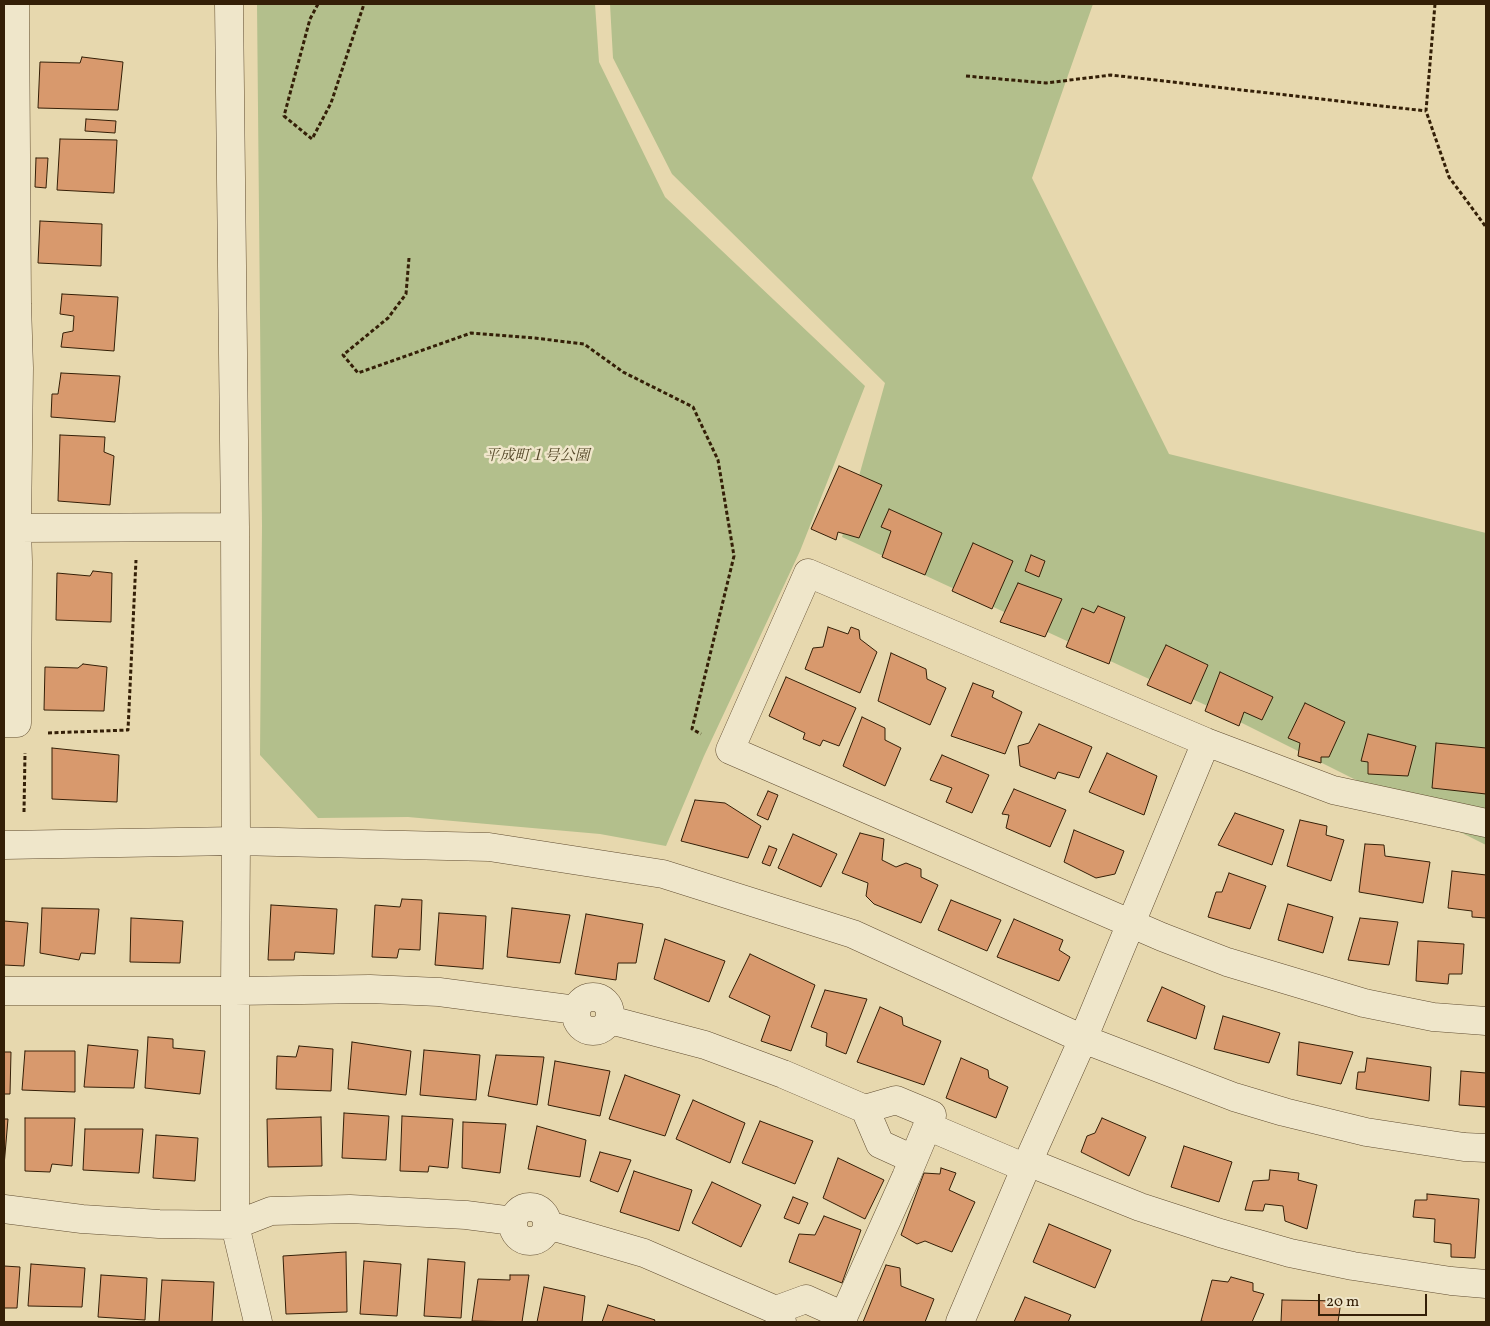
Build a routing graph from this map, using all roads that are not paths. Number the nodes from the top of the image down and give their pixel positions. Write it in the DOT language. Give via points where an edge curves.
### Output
graph roads {
  1 [pos="15,4"];
  2 [pos="229,4"];
  3 [pos="10,139"];
  4 [pos="10,332"];
  5 [pos="234,527"];
  6 [pos="11,528"];
  7 [pos="14,727"];
  8 [pos="1206,742"];
  9 [pos="1486,823"];
  10 [pos="236,841"];
  11 [pos="4,845"];
  12 [pos="1131,923"];
  13 [pos="4,991"];
  14 [pos="234,991"];
  15 [pos="1486,1021"];
  16 [pos="1082,1039"];
  17 [pos="865,1109"];
  18 [pos="927,1126"];
  19 [pos="1486,1148"];
  20 [pos="913,1159"];
  21 [pos="1027,1165"];
  22 [pos="4,1210"];
  23 [pos="235,1225"];
  24 [pos="1486,1284"];
  25 [pos="779,1316"];
  26 [pos="842,1319"];
  27 [pos="258,1322"];
  28 [pos="960,1322"];
  1 -- 3 [label="street"];
  2 -- 5 [label="street"];
  3 -- 4 [label="street"];
  4 -- 6 [label="street" via="19,368"];
  5 -- 6 [label="street"];
  5 -- 10 [label="street"];
  6 -- 7 [label="street"];
  8 -- 9 [label="street" via="1332,790"];
  8 -- 12 [label="street"];
  8 -- 12 [label="street" via="808,573 730,750"];
  10 -- 11 [label="street"];
  10 -- 14 [label="street"];
  10 -- 16 [label="street" via="489,847 663,874 853,934"];
  12 -- 15 [label="street" via="1227,962 1364,1003 1433,1017"];
  12 -- 16 [label="street"];
  13 -- 14 [label="street"];
  14 -- 17 [label="street" via="370,989 439,992 576,1010 582,1001 597,997 603,999 610,1009 610,1020 705,1045"];
  14 -- 23 [label="street"];
  16 -- 19 [label="street" via="1234,1097 1284,1112 1366,1132"];
  16 -- 21 [label="street"];
  17 -- 18 [label="street" via="896,1100 932,1115"];
  17 -- 20 [label="street" via="880,1144"];
  18 -- 20 [label="street"];
  18 -- 21 [label="street"];
  20 -- 26 [label="street"];
  21 -- 24 [label="street" via="1140,1207 1290,1253 1353,1266"];
  21 -- 28 [label="street"];
  22 -- 23 [label="street" via="159,1224"];
  23 -- 25 [label="street" via="270,1212 350,1208 513,1220 523,1208 534,1207 544,1214 548,1225 644,1253"];
  23 -- 27 [label="street"];
  25 -- 26 [label="street" via="806,1299"];
}
